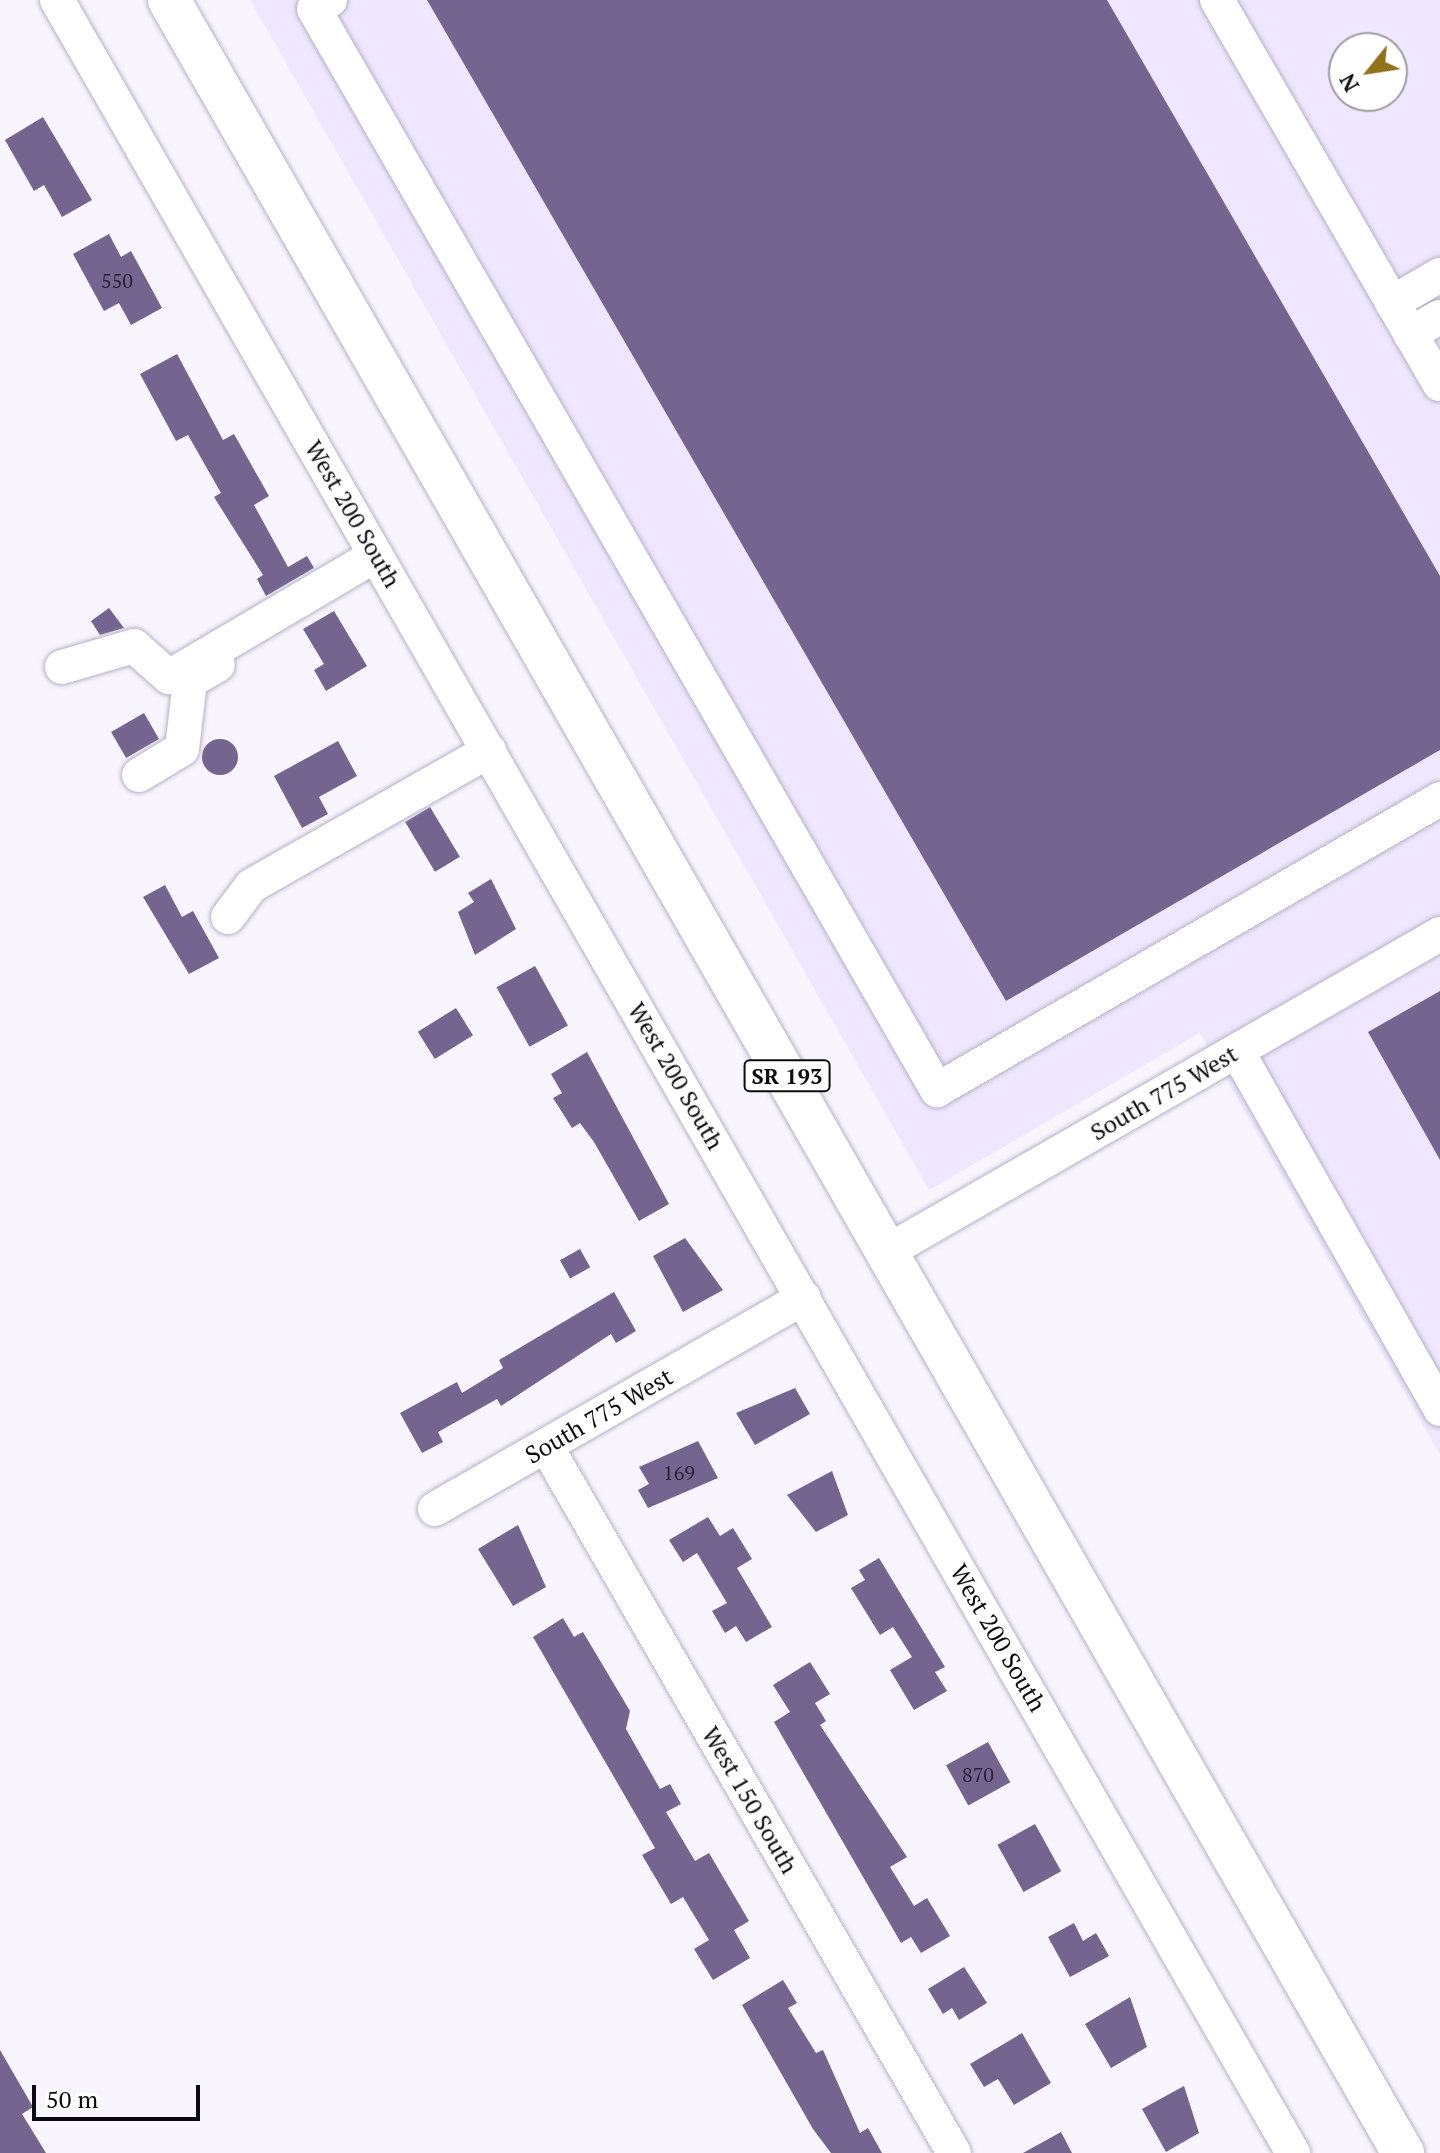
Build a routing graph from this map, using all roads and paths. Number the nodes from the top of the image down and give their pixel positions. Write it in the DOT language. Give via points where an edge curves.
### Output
graph roads {
  1 [pos="57,0"];
  2 [pos="169,0"];
  3 [pos="330,0"];
  4 [pos="1217,0"];
  5 [pos="1440,275"];
  6 [pos="1392,303"];
  7 [pos="1440,317"];
  8 [pos="1410,334"];
  9 [pos="1440,384"];
  10 [pos="381,563"];
  11 [pos="62,667"];
  12 [pos="489,751"];
  13 [pos="139,775"];
  14 [pos="1440,799"];
  15 [pos="228,917"];
  16 [pos="1440,934"];
  17 [pos="1237,1051"];
  18 [pos="888,1251"];
  19 [pos="804,1298"];
  20 [pos="1440,1409"];
  21 [pos="546,1446"];
  22 [pos="435,1509"];
  23 [pos="954,2153"];
  24 [pos="1293,2153"];
  25 [pos="1403,2153"];
  1 -- 10 [label="street, West 200 South"];
  2 -- 18 [label="main road, SR 193"];
  3 -- 14 [label="street" via="314,9 937,1090"];
  4 -- 6 [label="street"];
  5 -- 6 [label="street"];
  6 -- 8 [label="street"];
  7 -- 8 [label="street"];
  8 -- 9 [label="street"];
  10 -- 11 [label="street" via="169,677 134,646"];
  10 -- 12 [label="street, West 200 South"];
  10 -- 13 [label="street" via="190,681 182,749"];
  12 -- 15 [label="street" via="251,886"];
  12 -- 19 [label="street, West 200 South"];
  16 -- 17 [label="street, South 775 West"];
  17 -- 18 [label="street, South 775 West"];
  17 -- 20 [label="street"];
  18 -- 25 [label="main road, SR 193"];
  19 -- 21 [label="street, South 775 West"];
  19 -- 24 [label="street, West 200 South"];
  21 -- 22 [label="street, South 775 West"];
  21 -- 23 [label="street, West 150 South"];
}
